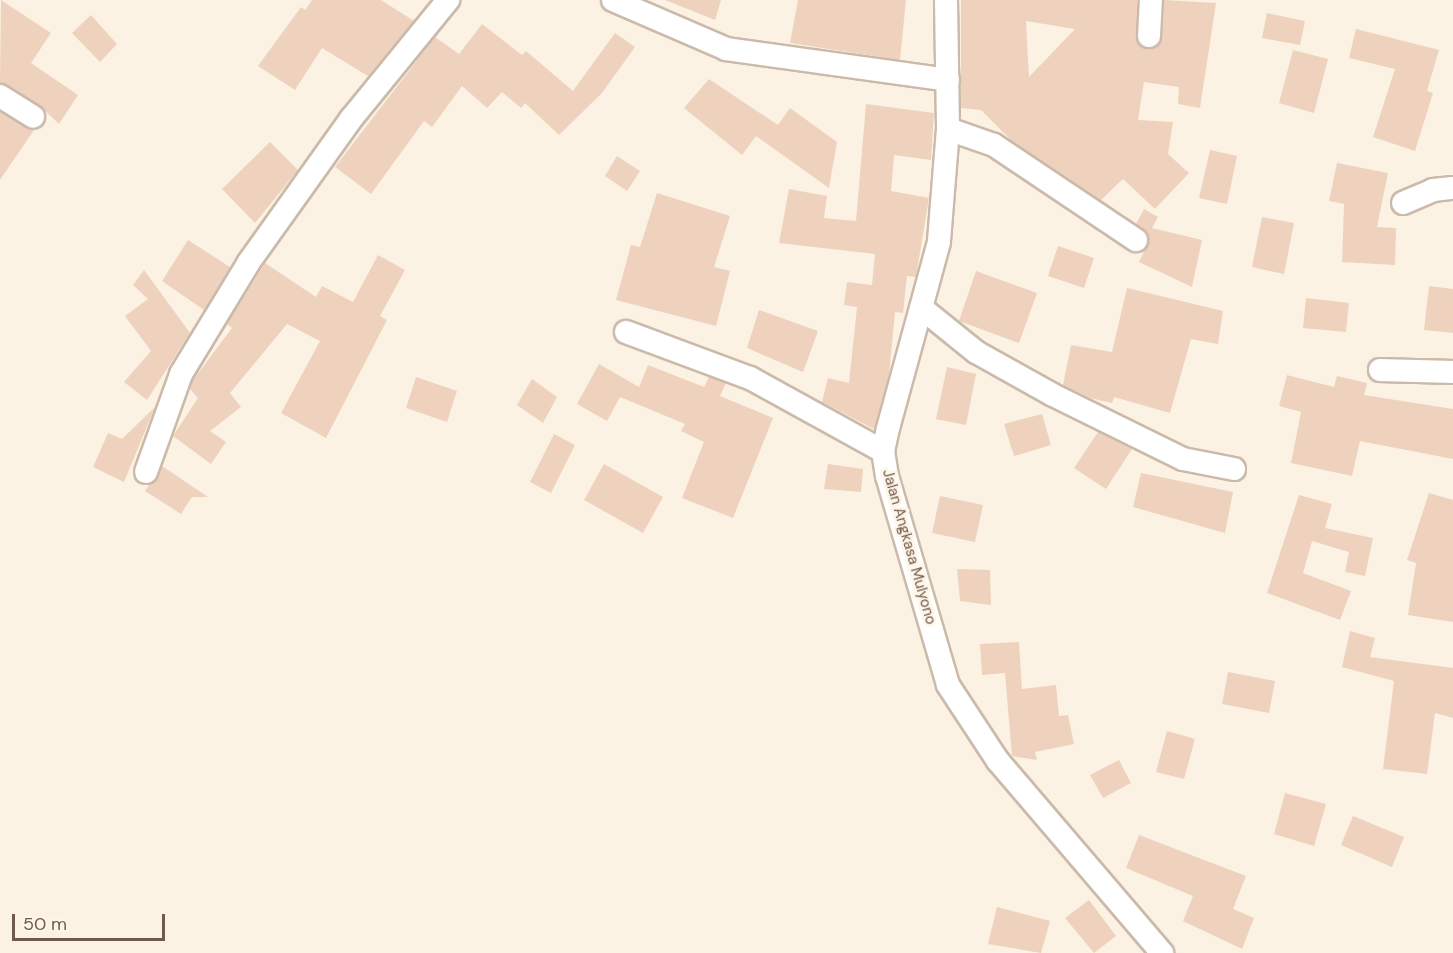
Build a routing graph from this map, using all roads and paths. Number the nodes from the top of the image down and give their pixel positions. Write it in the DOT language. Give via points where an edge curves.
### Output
graph roads {
  1 [pos="448,0"];
  2 [pos="613,0"];
  3 [pos="946,0"];
  4 [pos="1151,0"];
  5 [pos="1149,36"];
  6 [pos="948,80"];
  7 [pos="0,96"];
  8 [pos="33,117"];
  9 [pos="948,129"];
  10 [pos="1453,189"];
  11 [pos="1403,203"];
  12 [pos="1136,240"];
  13 [pos="924,310"];
  14 [pos="626,332"];
  15 [pos="1380,370"];
  16 [pos="1453,372"];
  17 [pos="883,451"];
  18 [pos="1234,469"];
  19 [pos="146,472"];
  20 [pos="1162,953"];
  1 -- 19 [label="street" via="351,119 249,262 181,374"];
  2 -- 6 [label="street" via="726,50"];
  3 -- 6 [label="street, Jalan Angkasa Mulyono"];
  4 -- 5 [label="street"];
  6 -- 9 [label="street, Jalan Angkasa Mulyono"];
  7 -- 8 [label="street"];
  9 -- 12 [label="street" via="994,145"];
  9 -- 13 [label="street, Jalan Angkasa Mulyono" via="939,242"];
  10 -- 11 [label="street" via="1433,190"];
  13 -- 17 [label="street, Jalan Angkasa Mulyono"];
  13 -- 18 [label="street" via="976,352 1053,395 1183,459"];
  14 -- 17 [label="street" via="750,378"];
  15 -- 16 [label="street"];
  17 -- 20 [label="street, Jalan Angkasa Mulyono" via="948,685 999,761"];
}
